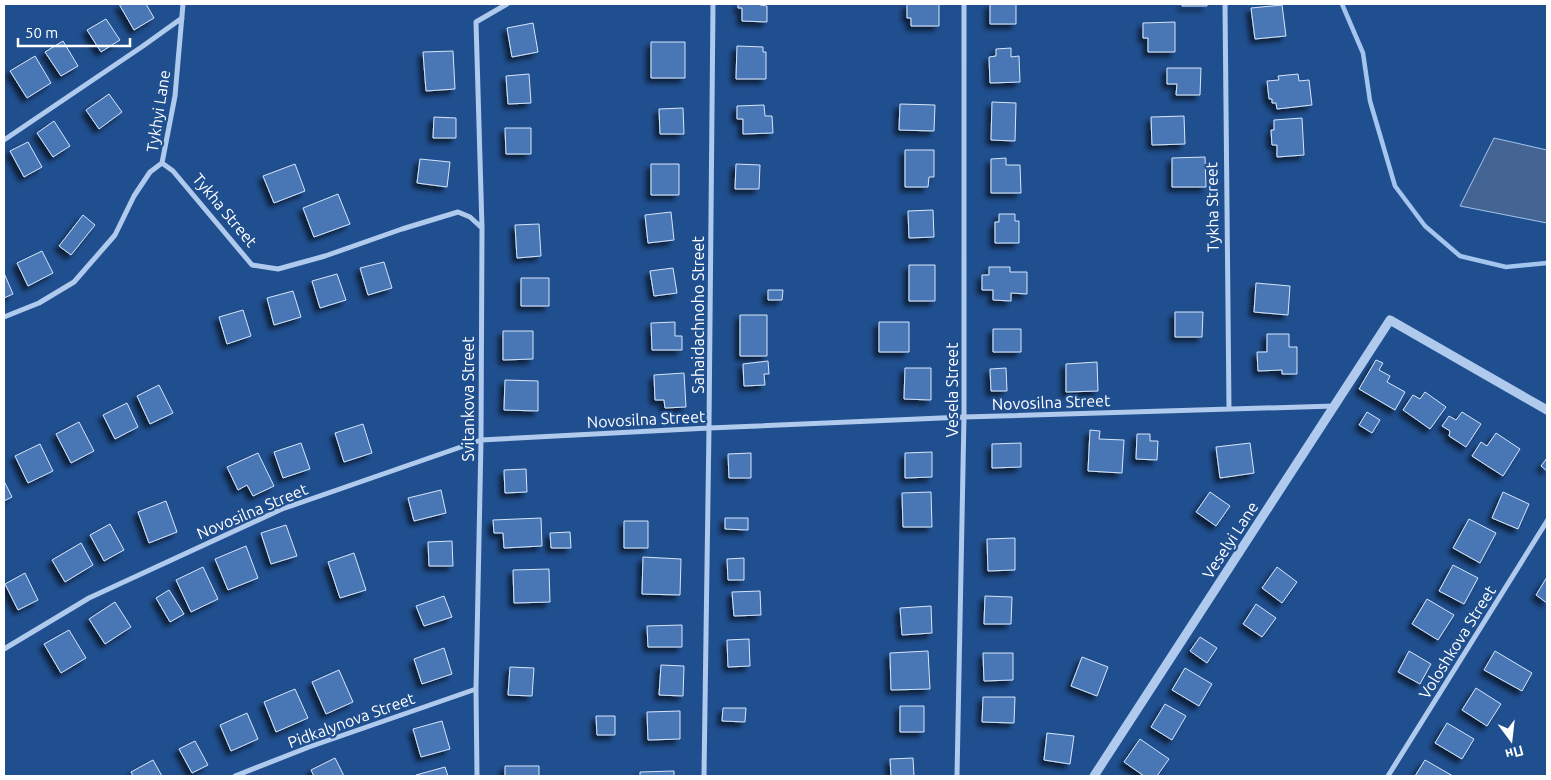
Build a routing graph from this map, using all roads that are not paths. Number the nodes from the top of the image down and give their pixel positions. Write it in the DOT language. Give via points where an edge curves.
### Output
graph roads {
  1 [pos="183,4"];
  2 [pos="506,4"];
  3 [pos="713,4"];
  4 [pos="964,4"];
  5 [pos="1225,4"];
  6 [pos="182,18"];
  7 [pos="4,140"];
  8 [pos="162,162"];
  9 [pos="482,228"];
  10 [pos="4,317"];
  11 [pos="1335,406"];
  12 [pos="1229,409"];
  13 [pos="1547,410"];
  14 [pos="964,417"];
  15 [pos="709,428"];
  16 [pos="481,440"];
  17 [pos="1547,521"];
  18 [pos="4,649"];
  19 [pos="476,689"];
  20 [pos="234,776"];
  21 [pos="477,776"];
  22 [pos="704,776"];
  23 [pos="957,776"];
  24 [pos="1094,776"];
  25 [pos="1388,776"];
  1 -- 6 [label="street, Tykhyi Lane"];
  2 -- 9 [label="street, Svitankova Street" via="476,22"];
  3 -- 15 [label="street, Sahaidachnoho Street"];
  4 -- 14 [label="street, Vesela Street"];
  5 -- 12 [label="street, Tykha Street"];
  6 -- 7 [label="street"];
  6 -- 8 [label="street, Tykhyi Lane" via="175,96"];
  8 -- 9 [label="street, Tykha Street" via="252,266 278,269 458,212"];
  8 -- 10 [label="street" via="150,172 134,196 115,235 74,282 39,303"];
  9 -- 16 [label="street, Svitankova Street"];
  11 -- 12 [label="street, Novosilna Street"];
  11 -- 13 [label="street, Veselyi Lane" via="1390,320"];
  11 -- 24 [label="street, Veselyi Lane"];
  12 -- 14 [label="street, Novosilna Street"];
  14 -- 15 [label="street, Novosilna Street"];
  14 -- 23 [label="street, Vesela Street"];
  15 -- 16 [label="street, Novosilna Street"];
  15 -- 22 [label="street, Sahaidachnoho Street"];
  16 -- 18 [label="street, Novosilna Street" via="282,509 89,598"];
  16 -- 19 [label="street, Svitankova Street"];
  17 -- 25 [label="street, Voloshkova Street"];
  19 -- 20 [label="street, Pidkalynova Street"];
  19 -- 21 [label="street, Svitankova Street"];
}
